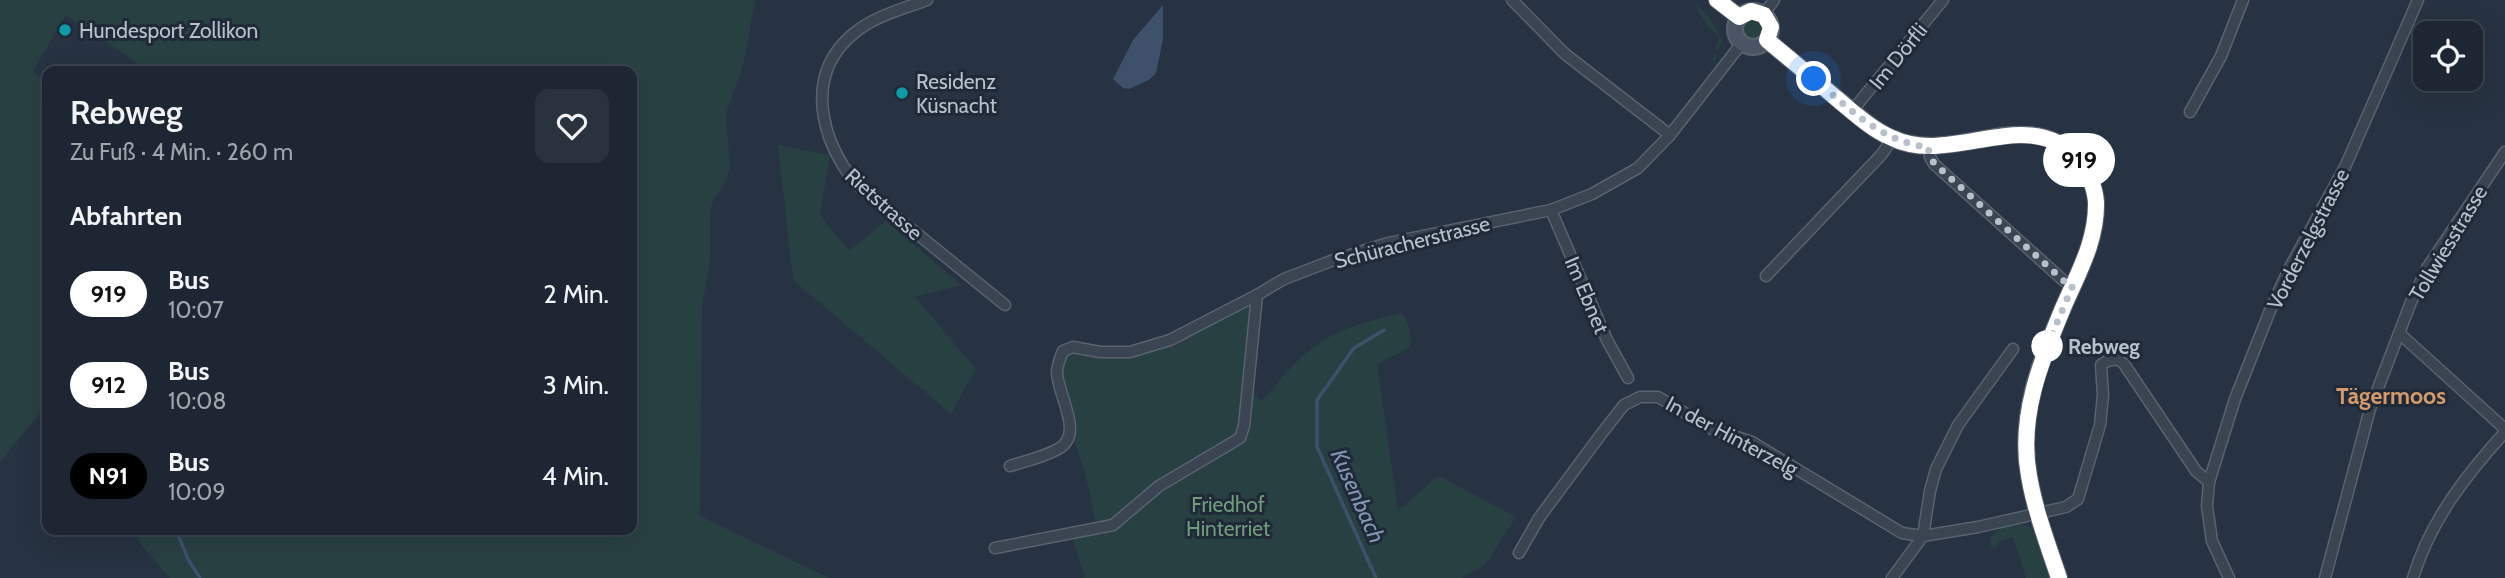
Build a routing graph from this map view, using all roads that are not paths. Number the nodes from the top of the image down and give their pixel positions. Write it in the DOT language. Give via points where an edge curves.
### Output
graph roads {
  1 [pos="927,0"];
  2 [pos="1512,0"];
  3 [pos="1717,0"];
  4 [pos="1774,0"];
  5 [pos="1943,0"];
  6 [pos="2243,0"];
  7 [pos="2418,0"];
  8 [pos="1764,15"];
  9 [pos="1739,17"];
  10 [pos="1767,40"];
  11 [pos="1742,43"];
  12 [pos="1852,111"];
  13 [pos="2190,112"];
  14 [pos="1670,135"];
  15 [pos="1892,139"];
  16 [pos="1928,147"];
  17 [pos="2505,152"];
  18 [pos="1551,210"];
  19 [pos="1766,276"];
  20 [pos="2073,285"];
  21 [pos="1256,295"];
  22 [pos="1005,305"];
  23 [pos="2399,333"];
  24 [pos="2013,349"];
  25 [pos="1628,378"];
  26 [pos="2505,431"];
  27 [pos="1010,466"];
  28 [pos="2209,482"];
  29 [pos="2039,515"];
  30 [pos="1923,536"];
  31 [pos="995,548"];
  32 [pos="1519,553"];
  33 [pos="1892,578"];
  34 [pos="2059,578"];
  35 [pos="2229,578"];
  36 [pos="2325,578"];
  37 [pos="2413,578"];
  1 -- 22 [label="street, Rietstrasse" via="872,22 842,44 823,89 825,126 831,147 857,185"];
  2 -- 14 [label="street" via="1565,54"];
  3 -- 9 [label="main road"];
  4 -- 8 [label="street"];
  5 -- 12 [label="street, Im Dörfli"];
  6 -- 13 [label="street" via="2221,56"];
  7 -- 28 [label="street, Vorderzelgstrasse" via="2345,167 2271,308"];
  8 -- 9 [label="main road" via="1751,11"];
  8 -- 10 [label="main road" via="1771,27"];
  9 -- 11 [label="main road" via="1735,30"];
  10 -- 11 [label="main road" via="1755,46"];
  10 -- 12 [label="main road"];
  11 -- 14 [label="street, Schüracherstrasse"];
  12 -- 15 [label="main road"];
  14 -- 18 [label="street, Schüracherstrasse" via="1638,168"];
  15 -- 16 [label="main road"];
  15 -- 19 [label="street"];
  16 -- 20 [label="street" via="1934,163"];
  16 -- 20 [label="main road" via="2022,134 2050,139 2074,154 2091,181 2096,215 2093,239"];
  17 -- 23 [label="street, Tollwiesstrasse" via="2427,268"];
  18 -- 21 [label="street, Schüracherstrasse" via="1388,243 1284,279"];
  18 -- 25 [label="street, Im Ebnet"];
  20 -- 29 [label="main road" via="2039,365 2029,409 2027,463"];
  21 -- 27 [label="street, Schüracherstrasse" via="1170,340 1130,352 1073,347 1063,351 1058,373 1070,423 1068,441 1059,449"];
  21 -- 31 [label="street" via="1240,438 1159,486 1113,524"];
  23 -- 26 [label="street"];
  23 -- 36 [label="street, Tollwiesstrasse" via="2370,409"];
  24 -- 30 [label="street" via="1958,425 1936,470"];
  26 -- 37 [label="street" via="2439,517"];
  28 -- 29 [label="street" via="2196,471 2124,364 2113,359 2101,365 2100,425 2078,499"];
  28 -- 35 [label="street" via="2212,541"];
  29 -- 30 [label="street"];
  29 -- 34 [label="main road"];
  30 -- 32 [label="street, In der Hinterzelg" via="1902,533 1752,442 1712,429 1658,397 1640,397 1624,405 1602,433"];
  30 -- 33 [label="street"];
}
